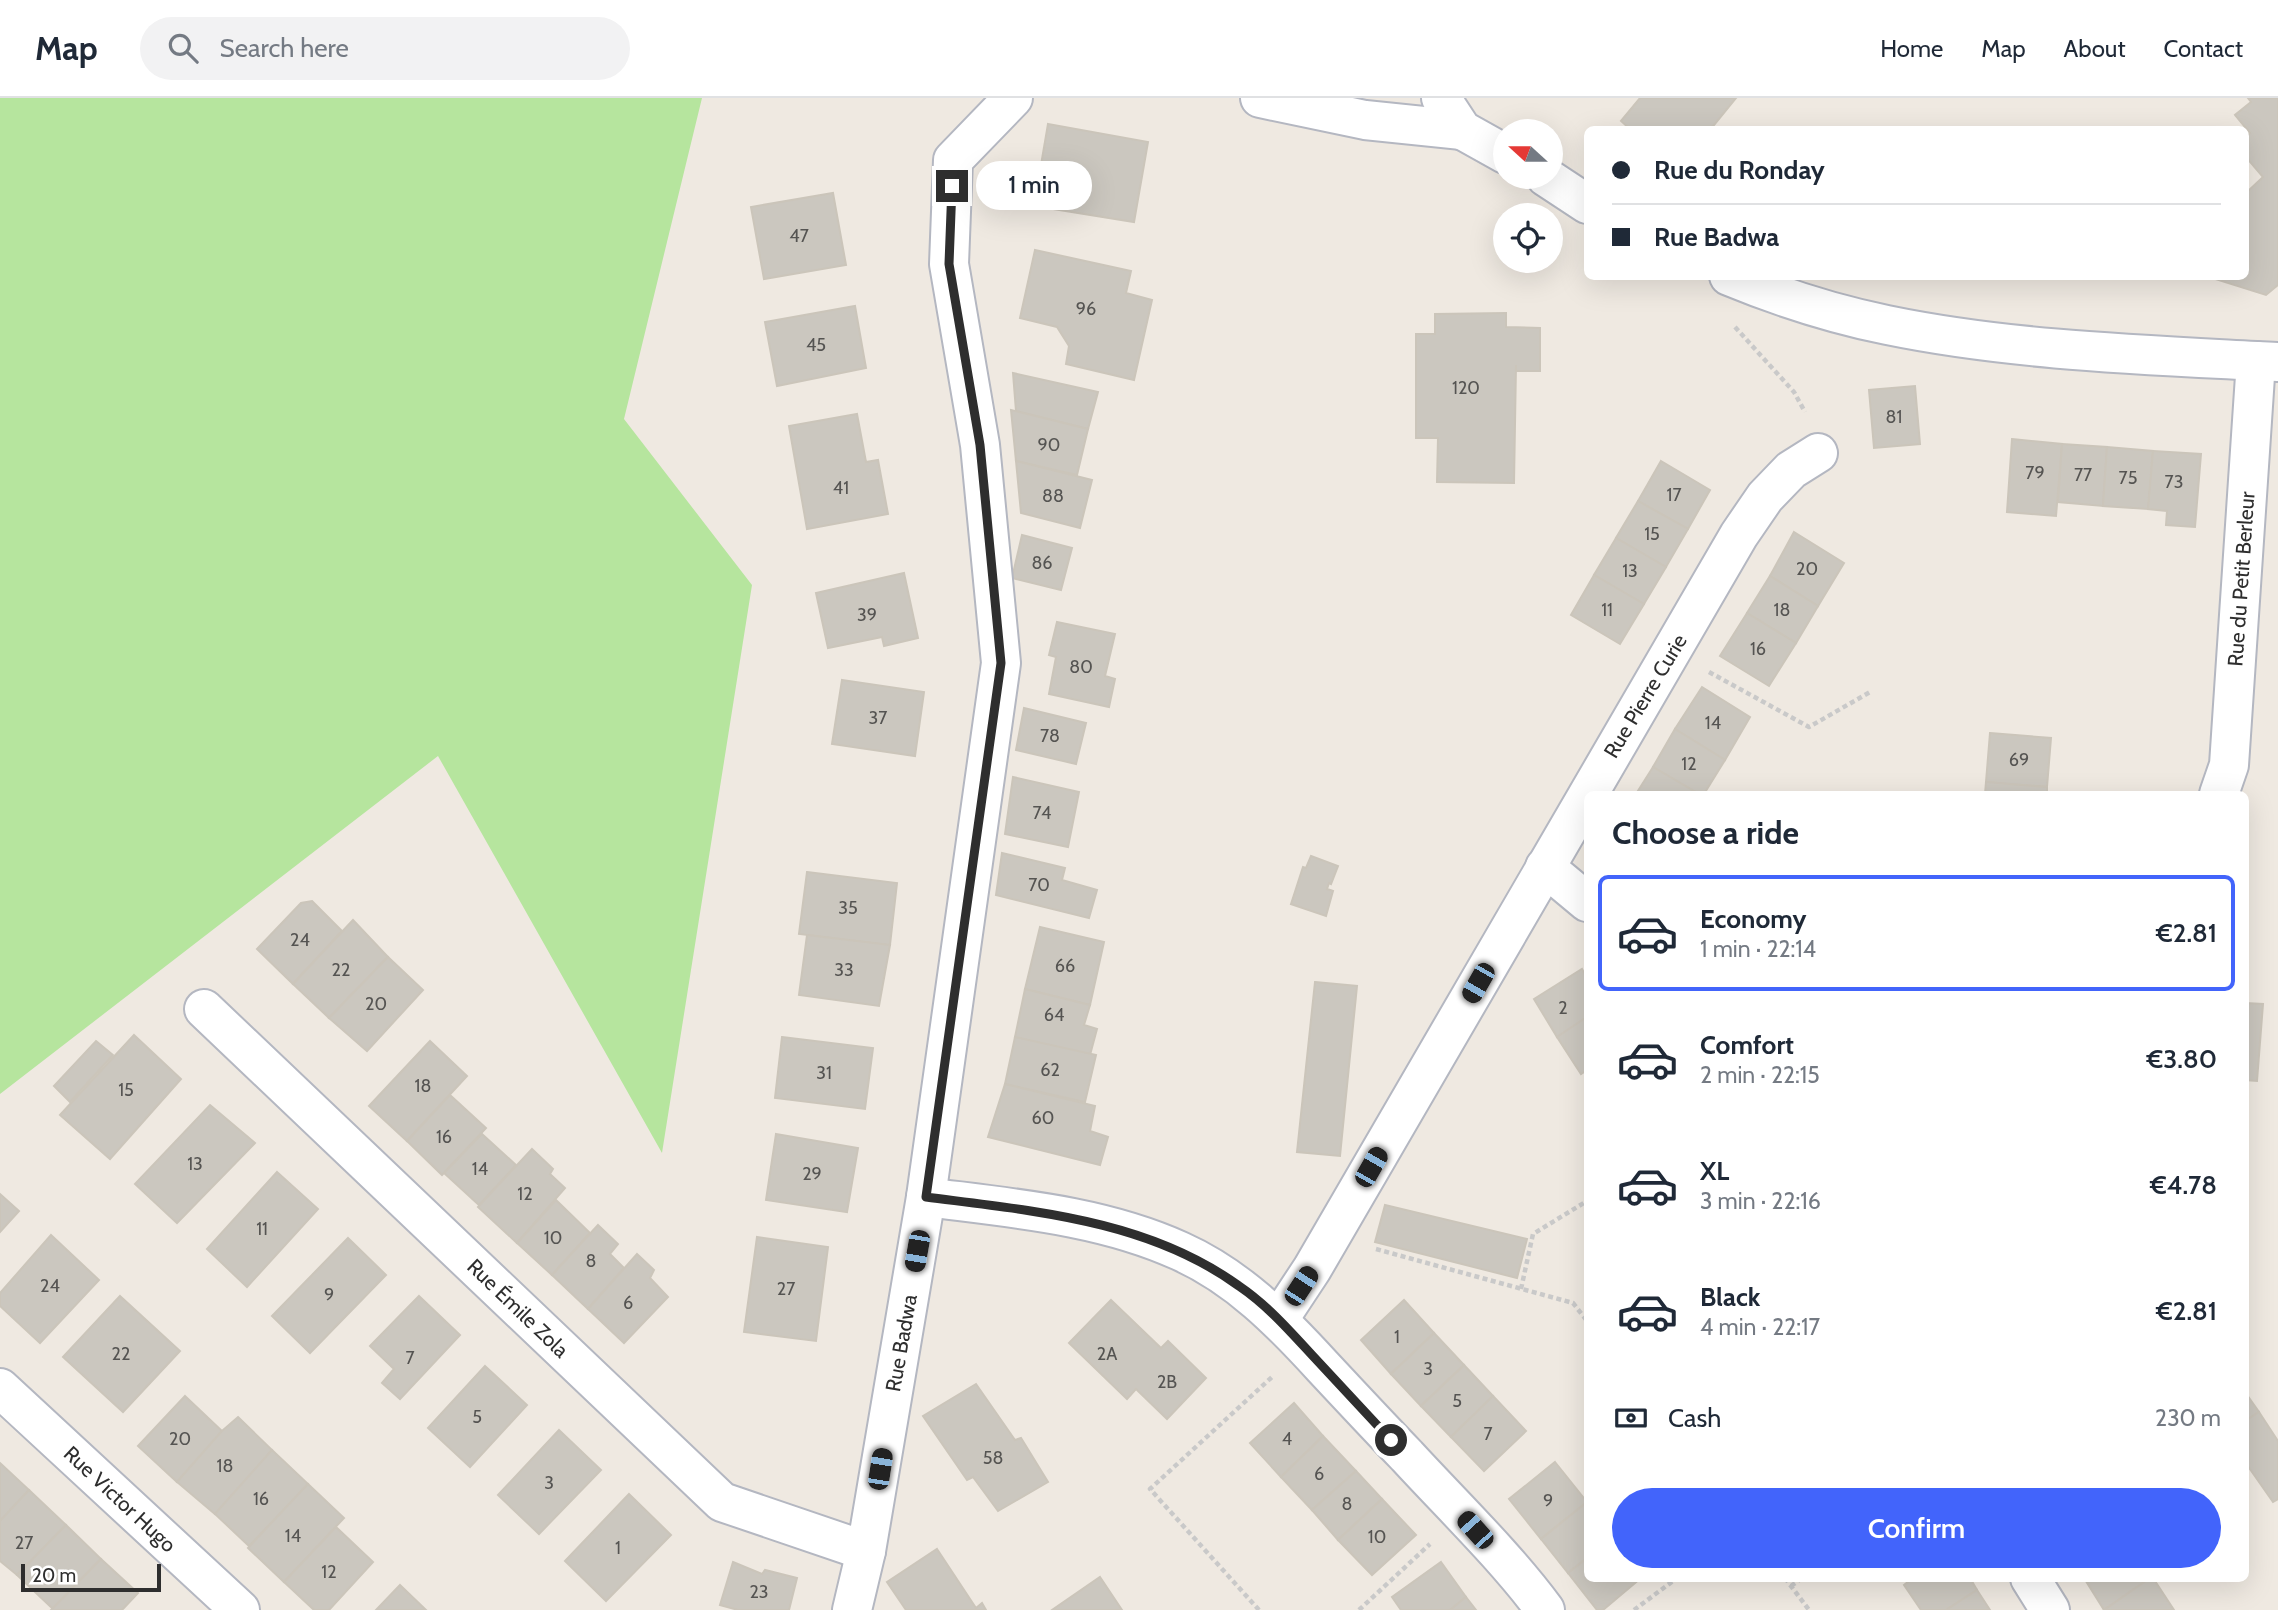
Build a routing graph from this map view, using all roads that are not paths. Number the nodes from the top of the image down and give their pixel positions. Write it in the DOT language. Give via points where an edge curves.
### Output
graph roads {
  1 [pos="1013,98"];
  2 [pos="1260,98"];
  3 [pos="1441,98"];
  4 [pos="1462,130"];
  5 [pos="1493,147"];
  6 [pos="1563,188"];
  7 [pos="1584,202"];
  8 [pos="1739,280"];
  9 [pos="2267,361"];
  10 [pos="1818,453"];
  11 [pos="1590,791"];
  12 [pos="2220,791"];
  13 [pos="1584,801"];
  14 [pos="1545,867"];
  15 [pos="1584,900"];
  16 [pos="204,1009"];
  17 [pos="926,1197"];
  18 [pos="1279,1319"];
  19 [pos="0,1388"];
  20 [pos="866,1551"];
  21 [pos="2032,1582"];
  22 [pos="240,1610"];
  23 [pos="852,1610"];
  24 [pos="1545,1610"];
  25 [pos="2050,1610"];
  1 -- 17 [label="street, Rue Badwa" via="953,160 949,264 980,445 1001,663"];
  2 -- 4 [label="street" via="1365,120"];
  3 -- 4 [label="street"];
  4 -- 5 [label="street"];
  6 -- 7 [label="street"];
  8 -- 9 [label="street" via="1854,317 2004,344"];
  9 -- 12 [label="street, Rue du Petit Berleur" via="2229,765"];
  10 -- 11 [label="street, Rue Pierre Curie" via="1791,470 1739,535"];
  13 -- 14 [label="street, Rue Pierre Curie"];
  14 -- 15 [label="street"];
  14 -- 18 [label="street, Rue Pierre Curie"];
  16 -- 20 [label="street, Rue Émile Zola" via="722,1502"];
  17 -- 18 [label="street" via="1039,1212 1154,1240 1213,1268"];
  17 -- 20 [label="street, Rue Badwa"];
  18 -- 24 [label="street"];
  19 -- 22 [label="street, Rue Victor Hugo"];
  20 -- 23 [label="street, Rue Badwa"];
  21 -- 25 [label="street"];
}
